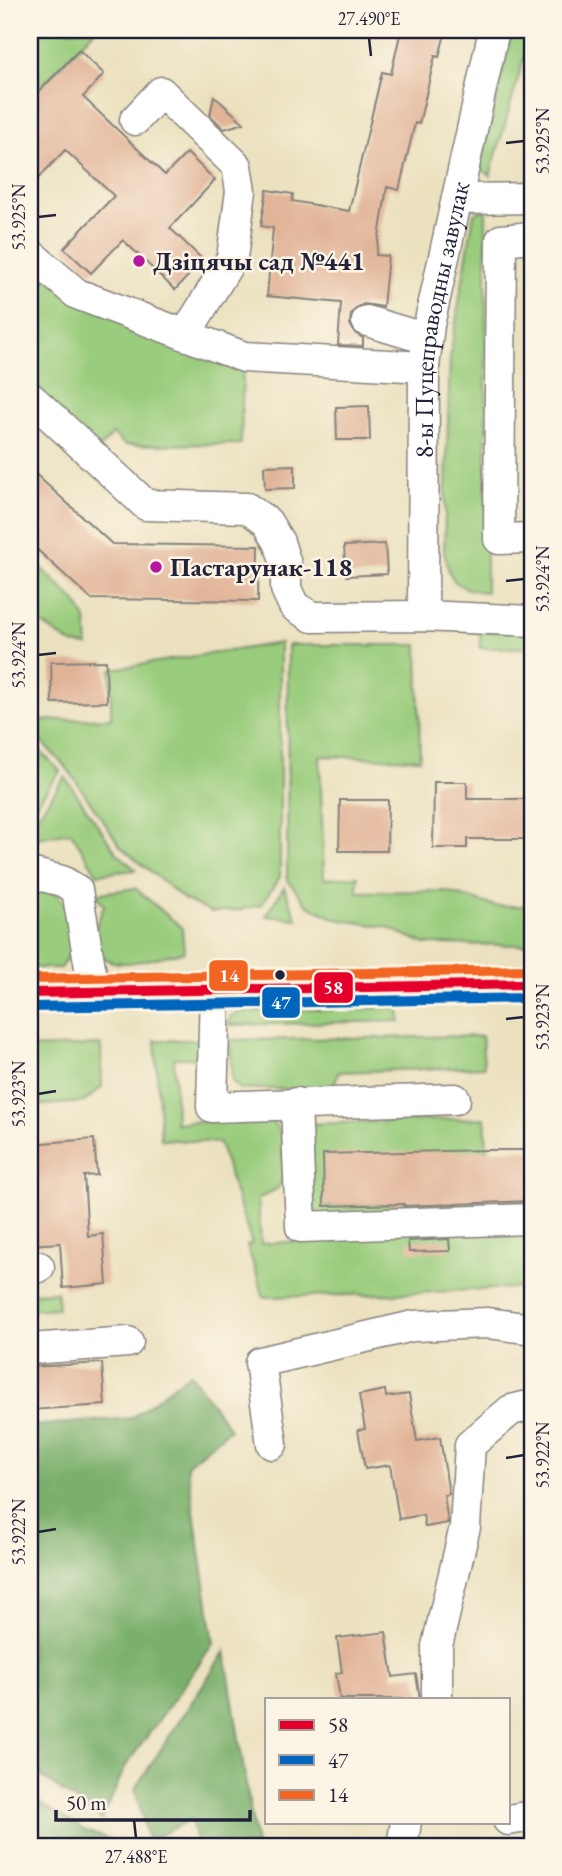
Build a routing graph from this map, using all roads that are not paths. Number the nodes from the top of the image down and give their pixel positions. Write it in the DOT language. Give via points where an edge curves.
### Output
graph roads {
  1 [pos="495,30"];
  2 [pos="135,120"];
  3 [pos="532,198"];
  4 [pos="457,199"];
  5 [pos="532,237"];
  6 [pos="30,254"];
  7 [pos="367,321"];
  8 [pos="186,335"];
  9 [pos="428,336"];
  10 [pos="424,367"];
  11 [pos="30,397"];
  12 [pos="532,538"];
  13 [pos="423,616"];
  14 [pos="532,621"];
  15 [pos="30,873"];
  16 [pos="532,984"];
  17 [pos="215,989"];
  18 [pos="94,991"];
  19 [pos="30,993"];
  20 [pos="455,1099"];
  21 [pos="296,1103"];
  22 [pos="532,1219"];
  23 [pos="532,1329"];
  24 [pos="128,1342"];
  25 [pos="30,1349"];
  26 [pos="532,1405"];
  27 [pos="272,1444"];
  28 [pos="438,1698"];
  29 [pos="532,1816"];
  30 [pos="510,1820"];
  31 [pos="406,1824"];
  32 [pos="402,1846"];
  1 -- 4 [label="street, 8-ы Пуцеправодны завулак"];
  2 -- 8 [label="street" via="161,92 237,166 241,191 232,258"];
  3 -- 4 [label="street"];
  4 -- 9 [label="street, 8-ы Пуцеправодны завулак"];
  5 -- 12 [label="street" via="501,240 499,539"];
  6 -- 8 [label="street" via="77,294"];
  7 -- 9 [label="street"];
  8 -- 10 [label="street" via="244,356"];
  9 -- 10 [label="street, 8-ы Пуцеправодны завулак"];
  10 -- 13 [label="street, 8-ы Пуцеправодны завулак"];
  11 -- 13 [label="street" via="146,505 247,508 267,522 279,542 286,565 286,589 294,606 312,617"];
  13 -- 14 [label="street"];
  15 -- 18 [label="street" via="77,890"];
  16 -- 17 [label="main road"];
  17 -- 18 [label="main road"];
  17 -- 21 [label="street" via="212,1107"];
  18 -- 19 [label="main road"];
  20 -- 21 [label="street"];
  21 -- 22 [label="street" via="301,1227"];
  23 -- 27 [label="street" via="488,1323 413,1326 260,1362"];
  24 -- 25 [label="street"];
  26 -- 28 [label="street" via="511,1410 470,1446 465,1527 437,1646"];
  29 -- 30 [label="street"];
  31 -- 32 [label="street"];
}
